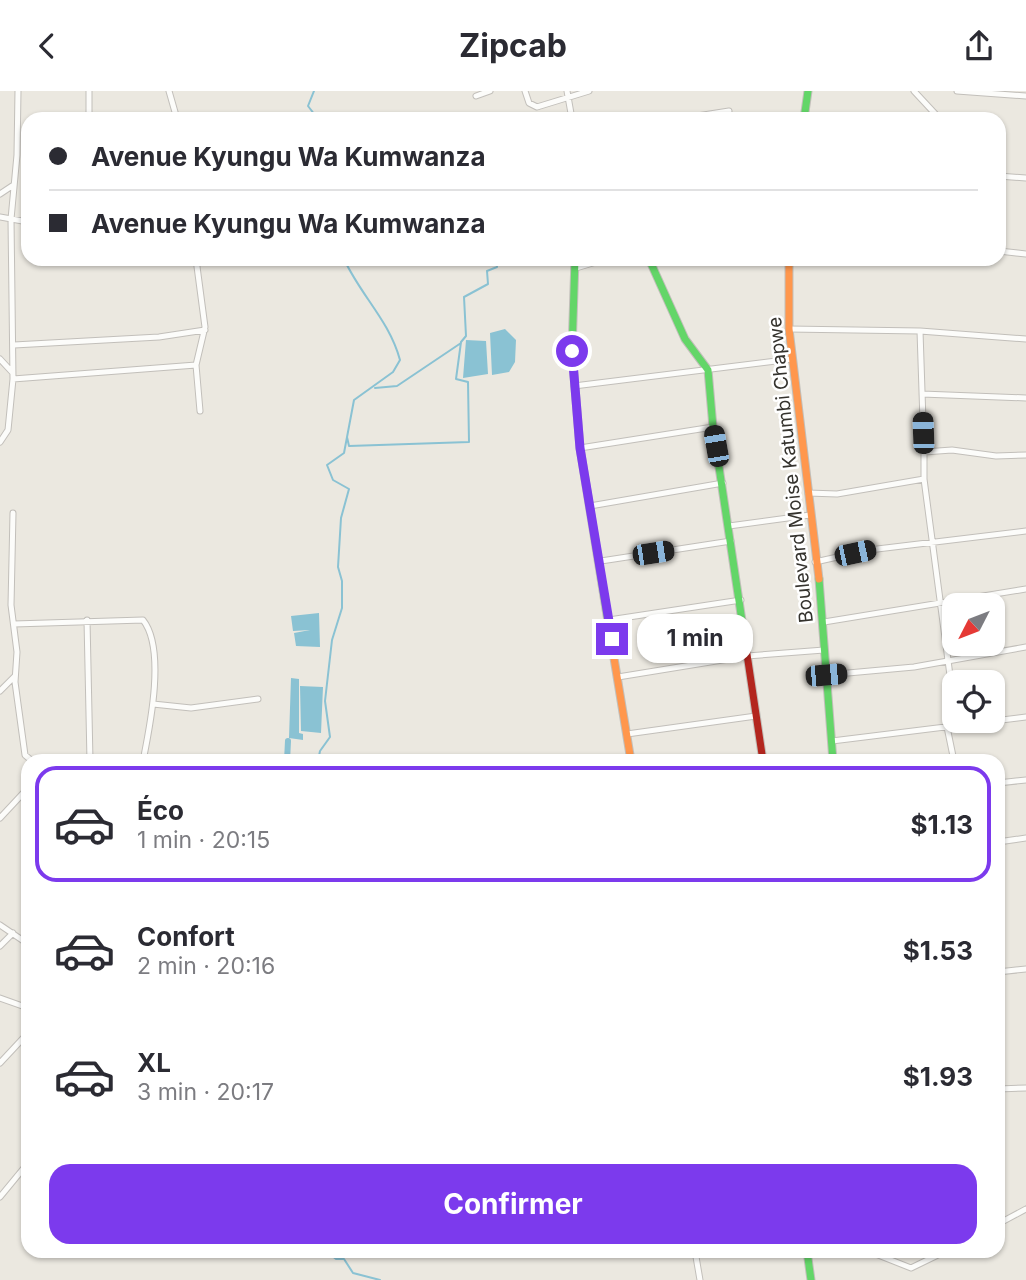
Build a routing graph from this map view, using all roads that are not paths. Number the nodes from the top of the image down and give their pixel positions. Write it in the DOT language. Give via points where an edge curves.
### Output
graph roads {
  1 [pos="18,91"];
  2 [pos="89,91"];
  3 [pos="169,91"];
  4 [pos="490,91"];
  5 [pos="525,91"];
  6 [pos="589,91"];
  7 [pos="808,91"];
  8 [pos="914,91"];
  9 [pos="957,91"];
  10 [pos="568,94"];
  11 [pos="476,96"];
  12 [pos="1026,96"];
  13 [pos="729,111"];
  14 [pos="89,112"];
  15 [pos="175,112"];
  16 [pos="571,112"];
  17 [pos="723,112"];
  18 [pos="805,112"];
  19 [pos="934,112"];
  20 [pos="1006,177"];
  21 [pos="1026,178"];
  22 [pos="12,186"];
  23 [pos="0,194"];
  24 [pos="0,217"];
  25 [pos="11,219"];
  26 [pos="21,221"];
  27 [pos="1006,252"];
  28 [pos="1026,254"];
  29 [pos="197,266"];
  30 [pos="583,266"];
  31 [pos="652,266"];
  32 [pos="789,266"];
  33 [pos="576,268"];
  34 [pos="789,329"];
  35 [pos="205,330"];
  36 [pos="920,331"];
  37 [pos="1026,339"];
  38 [pos="14,345"];
  39 [pos="0,359"];
  40 [pos="792,359"];
  41 [pos="196,365"];
  42 [pos="708,370"];
  43 [pos="12,376"];
  44 [pos="574,386"];
  45 [pos="922,394"];
  46 [pos="1026,398"];
  47 [pos="200,411"];
  48 [pos="713,427"];
  49 [pos="0,442"];
  50 [pos="580,448"];
  51 [pos="924,452"];
  52 [pos="1026,454"];
  53 [pos="925,479"];
  54 [pos="723,483"];
  55 [pos="808,493"];
  56 [pos="590,506"];
  57 [pos="13,513"];
  58 [pos="810,515"];
  59 [pos="729,526"];
  60 [pos="1026,530"];
  61 [pos="731,541"];
  62 [pos="931,542"];
  63 [pos="601,561"];
  64 [pos="815,562"];
  65 [pos="1026,589"];
  66 [pos="741,600"];
  67 [pos="939,602"];
  68 [pos="87,620"];
  69 [pos="609,620"];
  70 [pos="824,622"];
  71 [pos="14,624"];
  72 [pos="1026,647"];
  73 [pos="824,650"];
  74 [pos="747,656"];
  75 [pos="947,660"];
  76 [pos="948,670"];
  77 [pos="16,674"];
  78 [pos="826,675"];
  79 [pos="618,677"];
  80 [pos="0,691"];
  81 [pos="258,699"];
  82 [pos="153,704"];
  83 [pos="757,716"];
  84 [pos="1026,717"];
  85 [pos="1005,720"];
  86 [pos="942,728"];
  87 [pos="948,733"];
  88 [pos="627,734"];
  89 [pos="832,741"];
  90 [pos="25,754"];
  91 [pos="90,754"];
  92 [pos="145,754"];
  93 [pos="630,754"];
  94 [pos="762,754"];
  95 [pos="833,754"];
  96 [pos="953,754"];
  97 [pos="1026,780"];
  98 [pos="1005,782"];
  99 [pos="21,796"];
  100 [pos="0,818"];
  101 [pos="1026,838"];
  102 [pos="1005,841"];
  103 [pos="0,925"];
  104 [pos="13,933"];
  105 [pos="21,939"];
  106 [pos="0,946"];
  107 [pos="1026,969"];
  108 [pos="1005,971"];
  109 [pos="0,998"];
  110 [pos="21,1006"];
  111 [pos="21,1040"];
  112 [pos="0,1063"];
  113 [pos="1026,1088"];
  114 [pos="1005,1089"];
  115 [pos="21,1172"];
  116 [pos="0,1197"];
  117 [pos="1026,1209"];
  118 [pos="1005,1220"];
  119 [pos="696,1258"];
  120 [pos="808,1258"];
  121 [pos="886,1258"];
  122 [pos="932,1258"];
  123 [pos="700,1280"];
  124 [pos="811,1280"];
  1 -- 22 [label="street"];
  2 -- 14 [label="street"];
  3 -- 15 [label="street"];
  4 -- 11 [label="street"];
  5 -- 10 [label="street" via="533,107"];
  6 -- 10 [label="street"];
  7 -- 18 [label="street"];
  8 -- 19 [label="street"];
  9 -- 12 [label="street"];
  10 -- 16 [label="street"];
  13 -- 17 [label="street"];
  20 -- 21 [label="street"];
  22 -- 23 [label="street"];
  22 -- 25 [label="street"];
  24 -- 25 [label="street"];
  25 -- 26 [label="street"];
  25 -- 38 [label="street"];
  27 -- 28 [label="street"];
  29 -- 35 [label="street"];
  30 -- 33 [label="street"];
  31 -- 42 [label="street" via="681,332"];
  32 -- 34 [label="street, Boulevard Moise Katumbi Chapwe"];
  33 -- 44 [label="street"];
  34 -- 36 [label="street"];
  34 -- 40 [label="street, Boulevard Moise Katumbi Chapwe"];
  35 -- 38 [label="street"];
  35 -- 41 [label="street"];
  36 -- 37 [label="street"];
  36 -- 45 [label="street"];
  38 -- 43 [label="street"];
  39 -- 43 [label="street"];
  40 -- 42 [label="street"];
  40 -- 55 [label="street, Boulevard Moise Katumbi Chapwe"];
  41 -- 43 [label="street"];
  41 -- 47 [label="street"];
  42 -- 44 [label="street"];
  42 -- 48 [label="street"];
  43 -- 49 [label="street" via="9,430"];
  44 -- 50 [label="street"];
  45 -- 46 [label="street"];
  45 -- 51 [label="street"];
  48 -- 50 [label="street"];
  48 -- 54 [label="street"];
  50 -- 56 [label="street"];
  51 -- 52 [label="street"];
  51 -- 53 [label="street"];
  53 -- 55 [label="street" via="837,494"];
  53 -- 62 [label="street"];
  54 -- 56 [label="street"];
  54 -- 59 [label="street"];
  55 -- 58 [label="street, Boulevard Moise Katumbi Chapwe"];
  56 -- 63 [label="street"];
  57 -- 71 [label="street" via="10,571"];
  58 -- 59 [label="street"];
  58 -- 64 [label="street, Boulevard Moise Katumbi Chapwe"];
  59 -- 61 [label="street"];
  60 -- 62 [label="street"];
  61 -- 63 [label="street"];
  61 -- 66 [label="street"];
  62 -- 64 [label="street"];
  62 -- 67 [label="street"];
  63 -- 69 [label="street"];
  64 -- 70 [label="street, Boulevard Moise Katumbi Chapwe"];
  65 -- 67 [label="street"];
  66 -- 69 [label="street"];
  66 -- 74 [label="street"];
  67 -- 70 [label="street"];
  67 -- 75 [label="street"];
  68 -- 71 [label="street"];
  68 -- 82 [label="street" via="138,618 146,623 154,661"];
  68 -- 91 [label="street"];
  69 -- 79 [label="street"];
  70 -- 73 [label="street, Boulevard Moise Katumbi Chapwe"];
  71 -- 77 [label="street"];
  72 -- 75 [label="street"];
  73 -- 74 [label="street"];
  73 -- 78 [label="street, Boulevard Moise Katumbi Chapwe"];
  74 -- 79 [label="street"];
  74 -- 83 [label="street"];
  75 -- 76 [label="street"];
  75 -- 78 [label="street"];
  77 -- 80 [label="street"];
  77 -- 90 [label="street"];
  78 -- 89 [label="street, Boulevard Moise Katumbi Chapwe"];
  79 -- 88 [label="street"];
  81 -- 82 [label="street" via="191,708"];
  82 -- 92 [label="street"];
  83 -- 88 [label="street"];
  83 -- 94 [label="street"];
  84 -- 85 [label="street"];
  86 -- 89 [label="street"];
  87 -- 96 [label="street"];
  88 -- 93 [label="street"];
  89 -- 95 [label="street, Boulevard Moise Katumbi Chapwe"];
  97 -- 98 [label="street"];
  99 -- 100 [label="street"];
  101 -- 102 [label="street"];
  103 -- 104 [label="street"];
  104 -- 105 [label="street"];
  104 -- 106 [label="street"];
  107 -- 108 [label="street"];
  109 -- 110 [label="street"];
  111 -- 112 [label="street"];
  113 -- 114 [label="street"];
  115 -- 116 [label="street"];
  117 -- 118 [label="street"];
  119 -- 123 [label="street"];
  120 -- 124 [label="street"];
  121 -- 122 [label="street" via="911,1268"];
}
